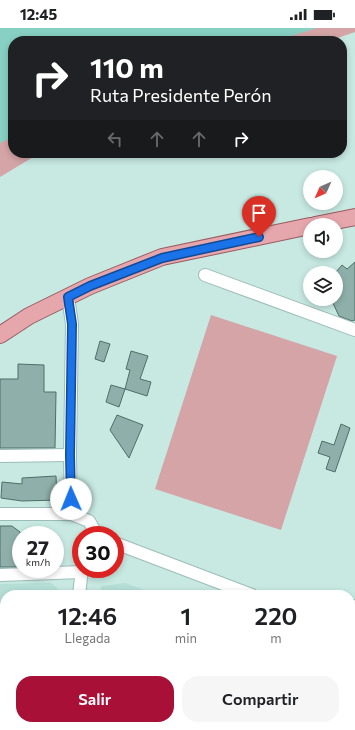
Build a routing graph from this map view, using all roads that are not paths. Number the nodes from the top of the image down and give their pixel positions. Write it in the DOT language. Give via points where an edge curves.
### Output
graph roads {
  1 [pos="355,217"];
  2 [pos="343,219"];
  3 [pos="303,228"];
  4 [pos="205,275"];
  5 [pos="68,297"];
  6 [pos="355,330"];
  7 [pos="0,335"];
  8 [pos="70,455"];
  9 [pos="0,456"];
  10 [pos="0,514"];
  11 [pos="71,514"];
  12 [pos="92,526"];
  13 [pos="124,546"];
  14 [pos="72,571"];
  15 [pos="0,575"];
  16 [pos="81,578"];
  17 [pos="80,590"];
  18 [pos="239,590"];
  1 -- 2 [label="main road"];
  3 -- 5 [label="main road" via="162,258"];
  4 -- 6 [label="street"];
  5 -- 7 [label="main road" via="29,316"];
  5 -- 8 [label="street" via="72,324"];
  8 -- 9 [label="street"];
  8 -- 11 [label="street"];
  10 -- 11 [label="street"];
  11 -- 12 [label="street" via="89,521"];
  13 -- 18 [label="street"];
  14 -- 15 [label="street"];
  16 -- 17 [label="street"];
}
